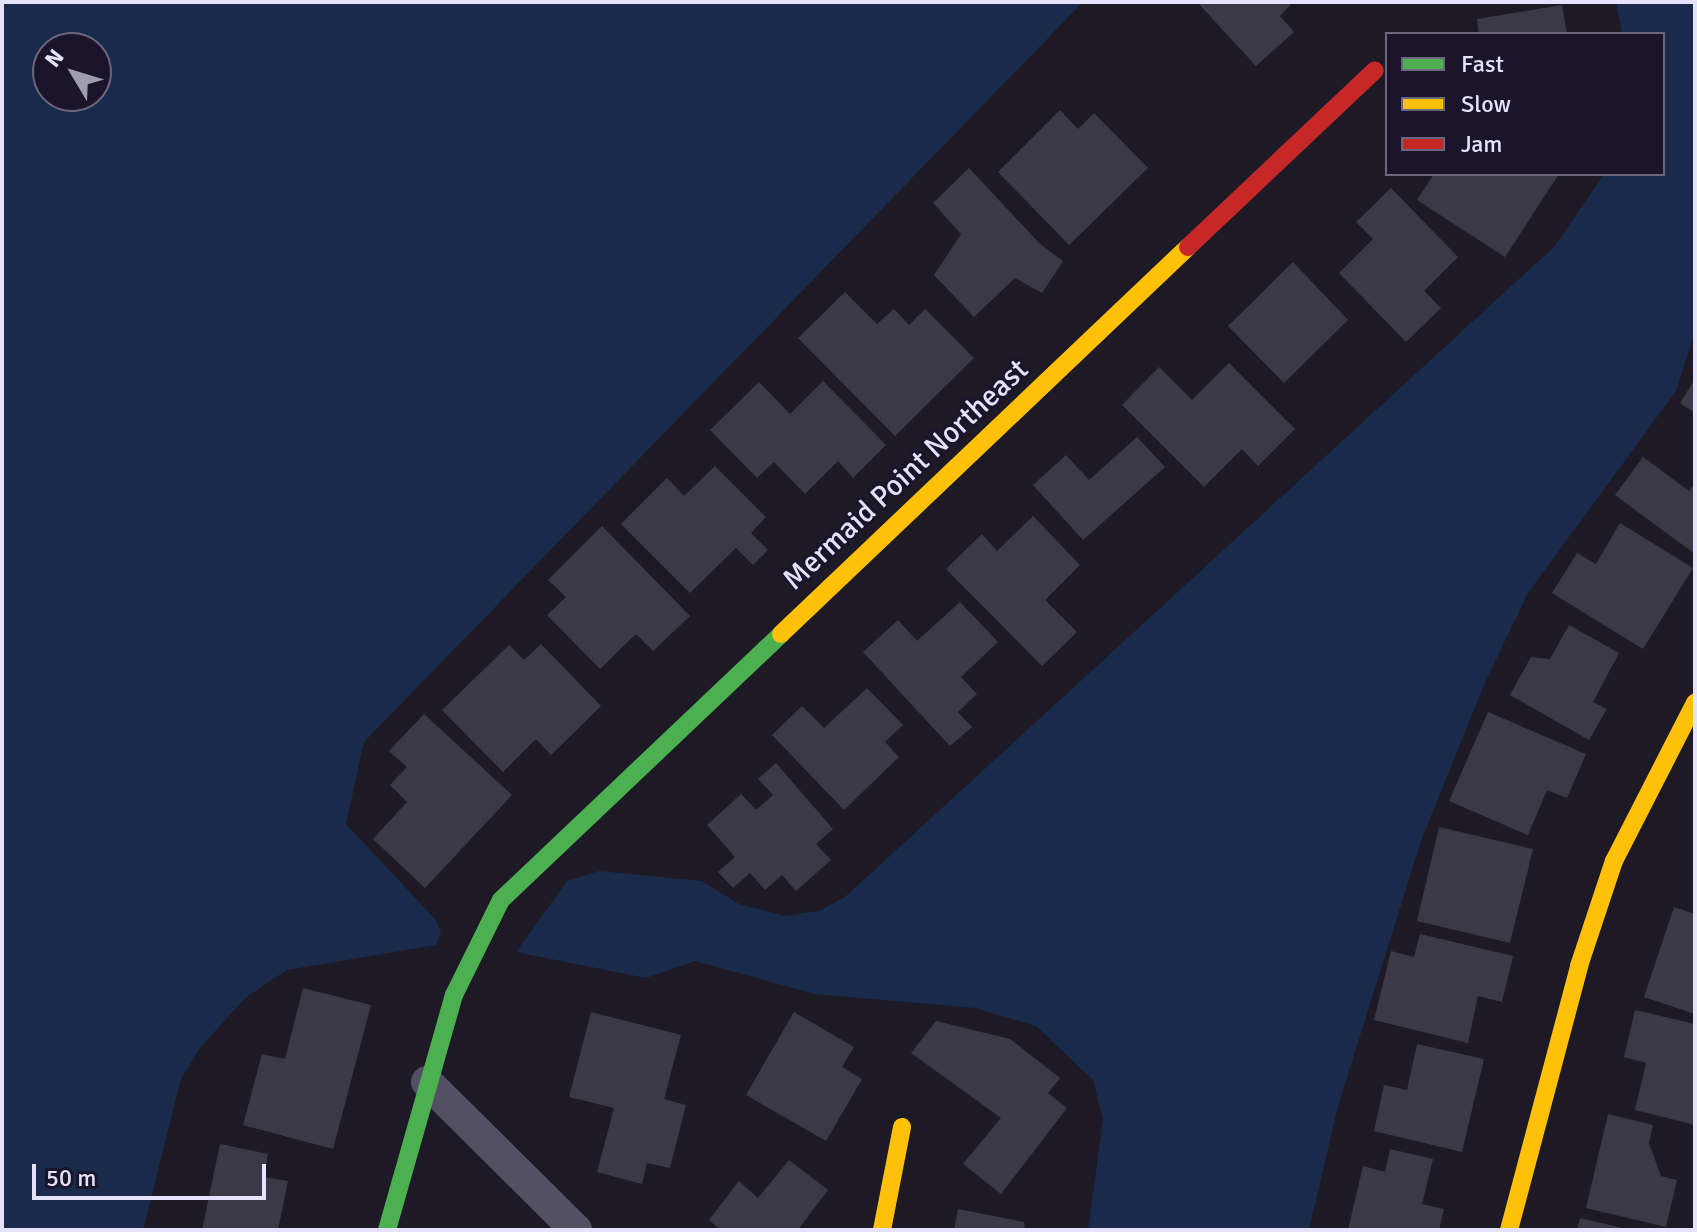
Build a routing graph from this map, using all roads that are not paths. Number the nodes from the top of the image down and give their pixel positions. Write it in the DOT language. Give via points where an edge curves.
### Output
graph roads {
  1 [pos="1375,70"];
  2 [pos="1695,703"];
  3 [pos="427,1082"];
  4 [pos="902,1127"];
  5 [pos="387,1230"];
  6 [pos="576,1230"];
  7 [pos="882,1230"];
  8 [pos="1509,1230"];
  1 -- 3 [label="street, Mermaid Point Northeast" via="525,873 484,927 454,995"];
  2 -- 8 [label="street" via="1614,861 1579,966"];
  3 -- 5 [label="street, Mermaid Point Northeast"];
  3 -- 6 [label="street"];
  4 -- 7 [label="street"];
}
